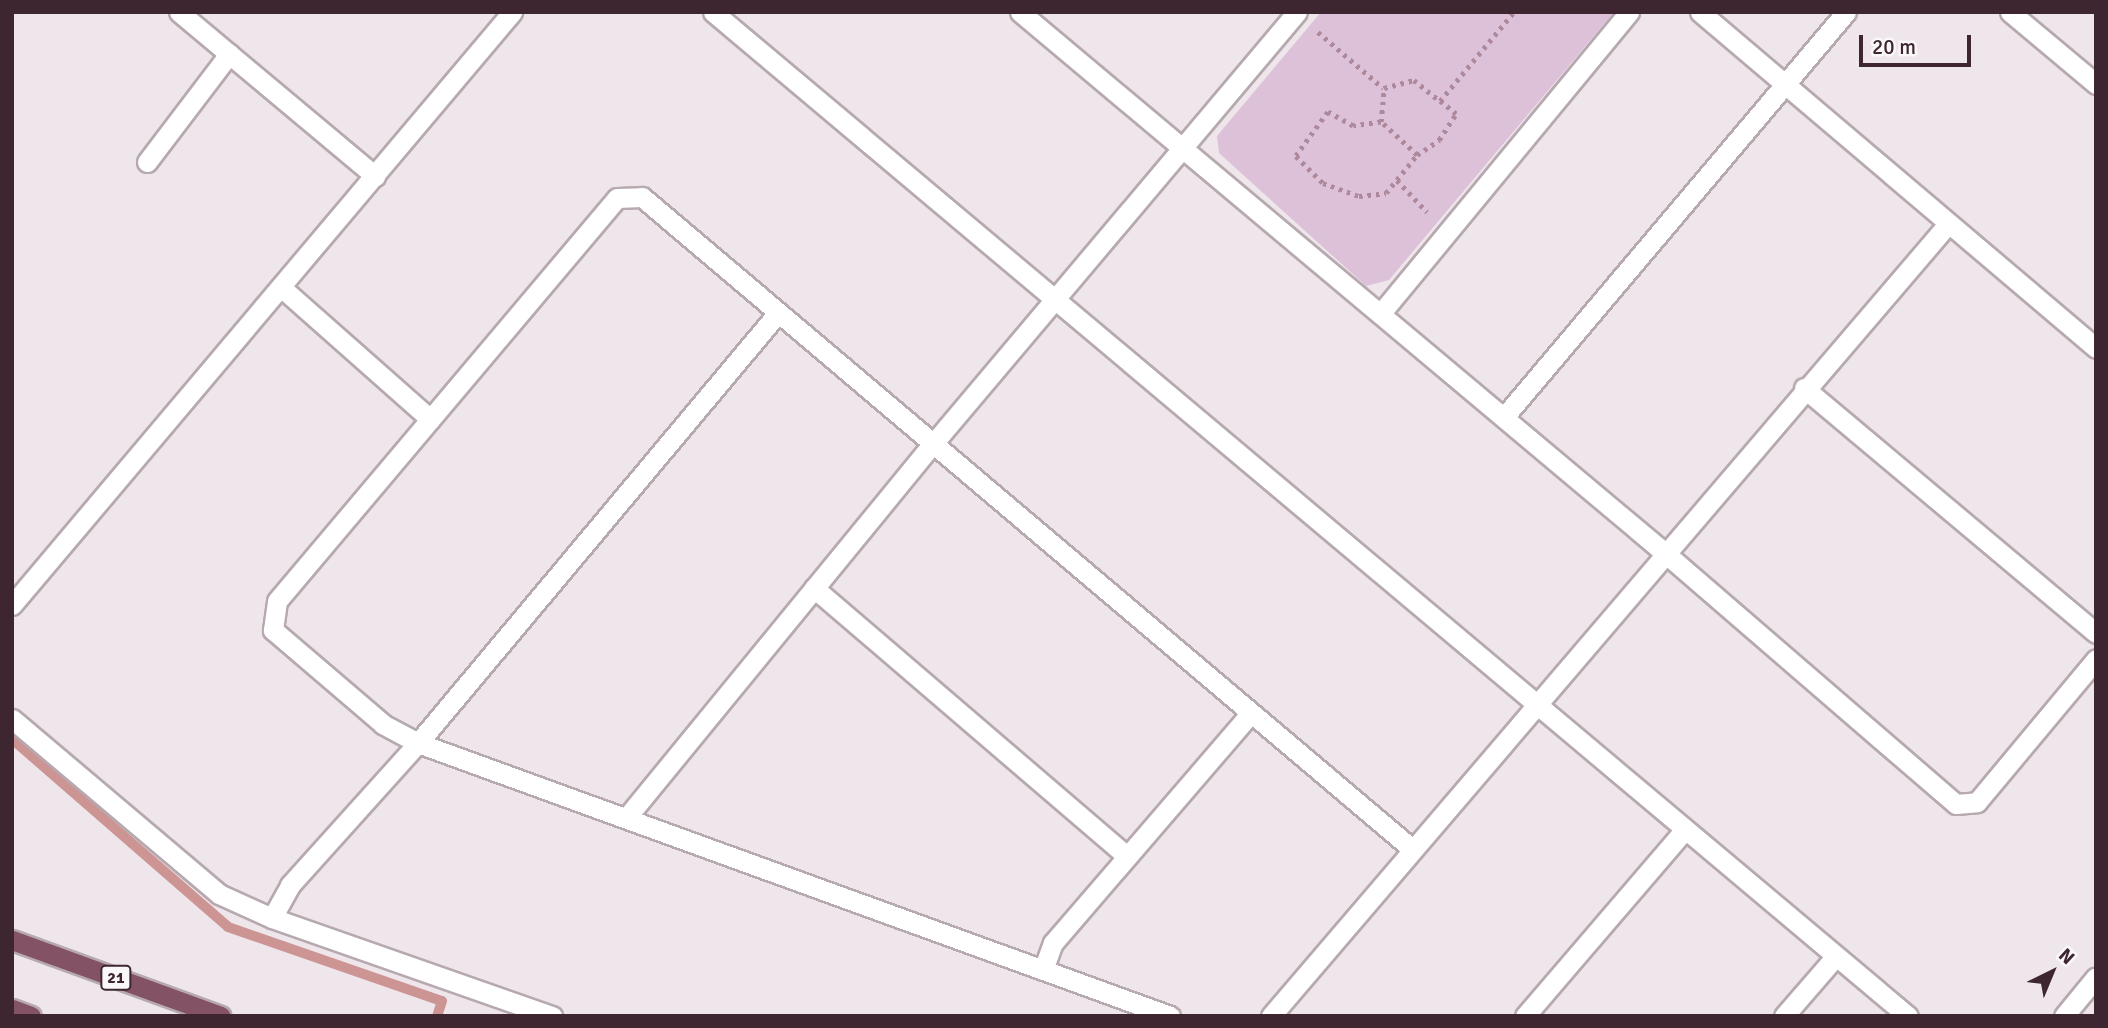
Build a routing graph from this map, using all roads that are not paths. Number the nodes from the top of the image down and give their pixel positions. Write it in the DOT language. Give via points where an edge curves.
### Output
graph roads {
  1 [pos="179,12"];
  2 [pos="512,12"];
  3 [pos="713,12"];
  4 [pos="1020,12"];
  5 [pos="1629,12"];
  6 [pos="1700,12"];
  7 [pos="1846,12"];
  8 [pos="2010,12"];
  9 [pos="1297,13"];
  10 [pos="229,54"];
  11 [pos="2096,84"];
  12 [pos="1784,85"];
  13 [pos="1182,147"];
  14 [pos="147,162"];
  15 [pos="375,176"];
  16 [pos="1948,224"];
  17 [pos="282,288"];
  18 [pos="1055,300"];
  19 [pos="1381,313"];
  20 [pos="777,314"];
  21 [pos="2096,348"];
  22 [pos="1804,388"];
  23 [pos="1504,417"];
  24 [pos="430,419"];
  25 [pos="932,444"];
  26 [pos="1665,553"];
  27 [pos="814,588"];
  28 [pos="12,605"];
  29 [pos="2096,633"];
  30 [pos="2096,659"];
  31 [pos="1535,702"];
  32 [pos="1251,713"];
  33 [pos="12,719"];
  34 [pos="418,743"];
  35 [pos="627,817"];
  36 [pos="1685,829"];
  37 [pos="1412,848"];
  38 [pos="1127,856"];
  39 [pos="272,918"];
  40 [pos="12,940"];
  41 [pos="1836,956"];
  42 [pos="1042,970"];
  43 [pos="2096,977"];
  44 [pos="12,1009"];
  45 [pos="31,1016"];
  46 [pos="220,1016"];
  47 [pos="552,1016"];
  48 [pos="1170,1016"];
  49 [pos="1271,1016"];
  50 [pos="1525,1016"];
  51 [pos="1784,1016"];
  52 [pos="1908,1016"];
  53 [pos="2064,1016"];
  1 -- 10 [label="street"];
  2 -- 15 [label="street"];
  3 -- 18 [label="street"];
  4 -- 13 [label="street"];
  5 -- 19 [label="street"];
  6 -- 12 [label="street"];
  7 -- 12 [label="street"];
  8 -- 11 [label="street"];
  9 -- 13 [label="street"];
  10 -- 14 [label="street"];
  10 -- 15 [label="street"];
  12 -- 16 [label="street"];
  12 -- 23 [label="street"];
  13 -- 18 [label="street"];
  13 -- 19 [label="street"];
  15 -- 17 [label="street"];
  16 -- 21 [label="street"];
  16 -- 22 [label="street"];
  17 -- 24 [label="street"];
  17 -- 28 [label="street"];
  18 -- 25 [label="street"];
  18 -- 31 [label="street"];
  19 -- 23 [label="street"];
  20 -- 24 [label="street" via="642,197 617,198"];
  20 -- 25 [label="street"];
  20 -- 34 [label="street"];
  22 -- 26 [label="street"];
  22 -- 29 [label="street"];
  23 -- 26 [label="street"];
  24 -- 34 [label="street" via="277,601 273,630 383,724"];
  25 -- 27 [label="street"];
  25 -- 32 [label="street"];
  26 -- 30 [label="street" via="1956,804 1977,802"];
  26 -- 31 [label="street"];
  27 -- 35 [label="street"];
  27 -- 38 [label="street"];
  31 -- 36 [label="street"];
  31 -- 37 [label="street"];
  32 -- 37 [label="street"];
  32 -- 38 [label="street"];
  33 -- 39 [label="street" via="219,894"];
  34 -- 35 [label="street"];
  34 -- 39 [label="street" via="290,886"];
  35 -- 42 [label="street"];
  36 -- 41 [label="street"];
  36 -- 50 [label="street"];
  37 -- 49 [label="street"];
  38 -- 42 [label="street" via="1053,943"];
  39 -- 47 [label="street"];
  40 -- 46 [label="highway, 21"];
  41 -- 51 [label="street"];
  41 -- 52 [label="street"];
  42 -- 48 [label="street"];
  43 -- 53 [label="street"];
  44 -- 45 [label="highway"];
}
